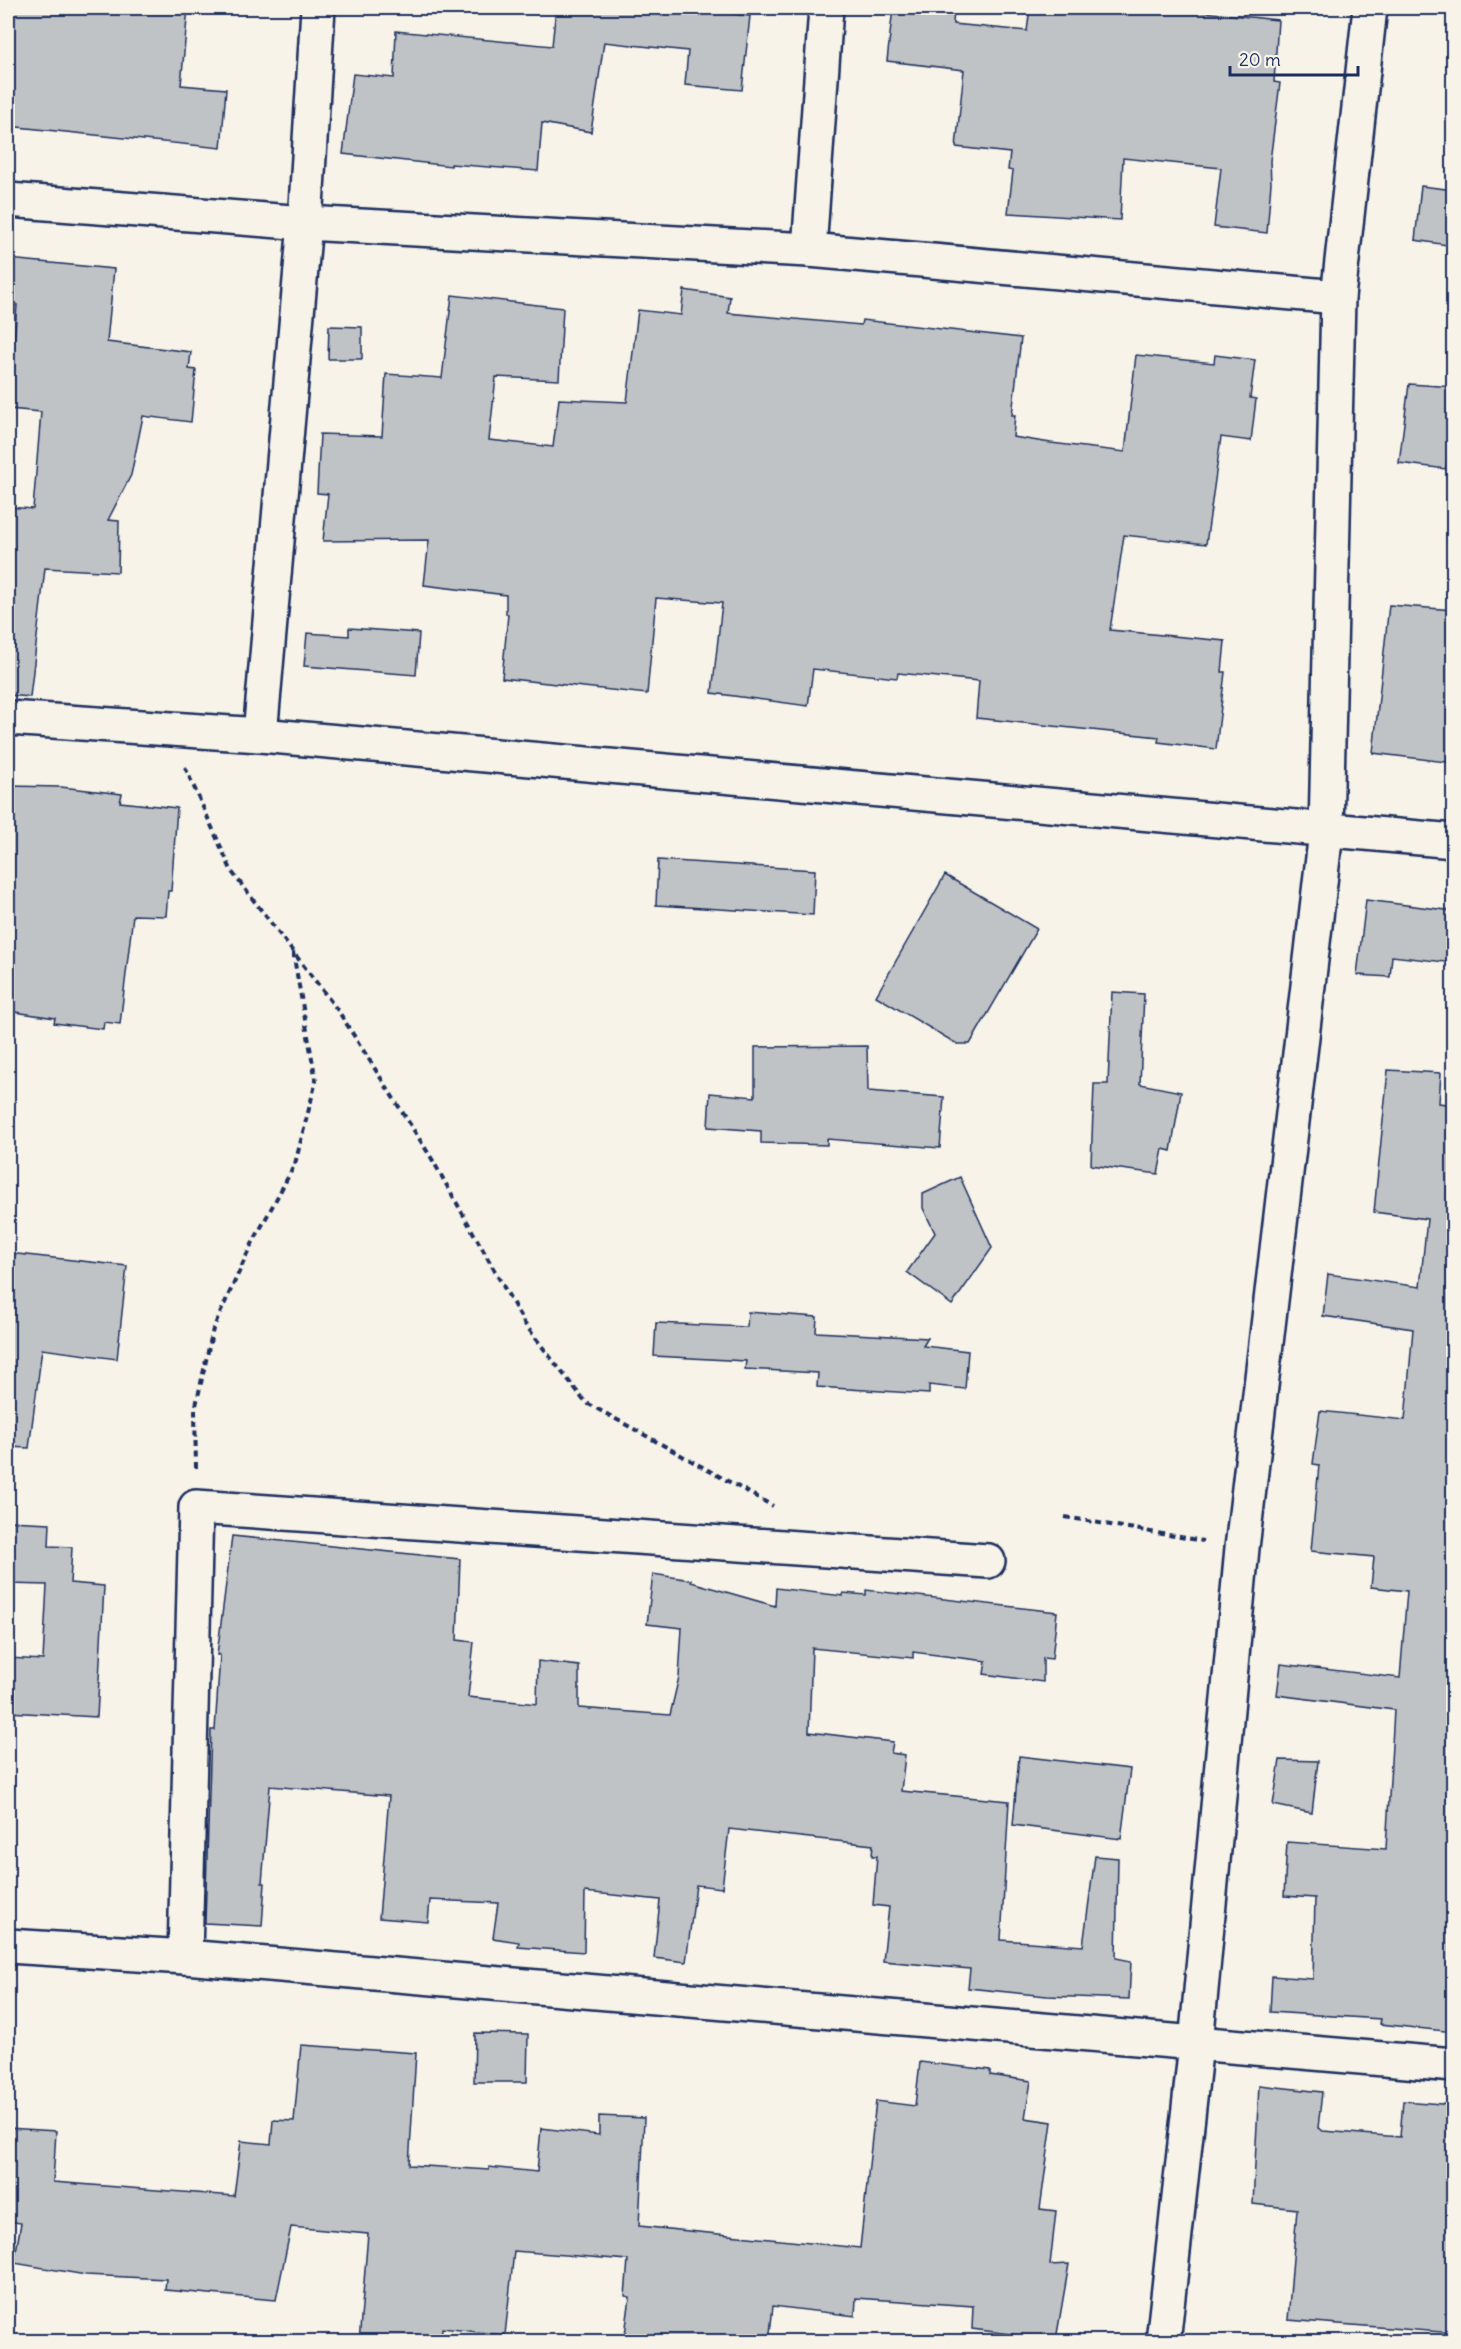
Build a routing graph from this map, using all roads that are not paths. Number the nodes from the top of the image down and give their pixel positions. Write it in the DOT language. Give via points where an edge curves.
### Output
graph roads {
  1 [pos="318,8"];
  2 [pos="826,8"];
  3 [pos="1370,8"];
  4 [pos="8,200"];
  5 [pos="306,223"];
  6 [pos="809,250"];
  7 [pos="1338,297"];
  8 [pos="8,718"];
  9 [pos="260,735"];
  10 [pos="1326,832"];
  11 [pos="1454,841"];
  12 [pos="988,1561"];
  13 [pos="8,1946"];
  14 [pos="184,1957"];
  15 [pos="1196,2044"];
  16 [pos="1454,2065"];
  17 [pos="1163,2342"];
  1 -- 5 [label="street"];
  2 -- 6 [label="street"];
  3 -- 7 [label="street"];
  4 -- 5 [label="street"];
  5 -- 6 [label="street"];
  5 -- 9 [label="street"];
  6 -- 7 [label="street"];
  7 -- 10 [label="street"];
  8 -- 9 [label="street"];
  9 -- 10 [label="street"];
  10 -- 11 [label="street"];
  10 -- 15 [label="street" via="1242,1548"];
  12 -- 14 [label="street" via="196,1507"];
  13 -- 14 [label="street"];
  14 -- 15 [label="street"];
  15 -- 16 [label="street"];
  15 -- 17 [label="street"];
}
